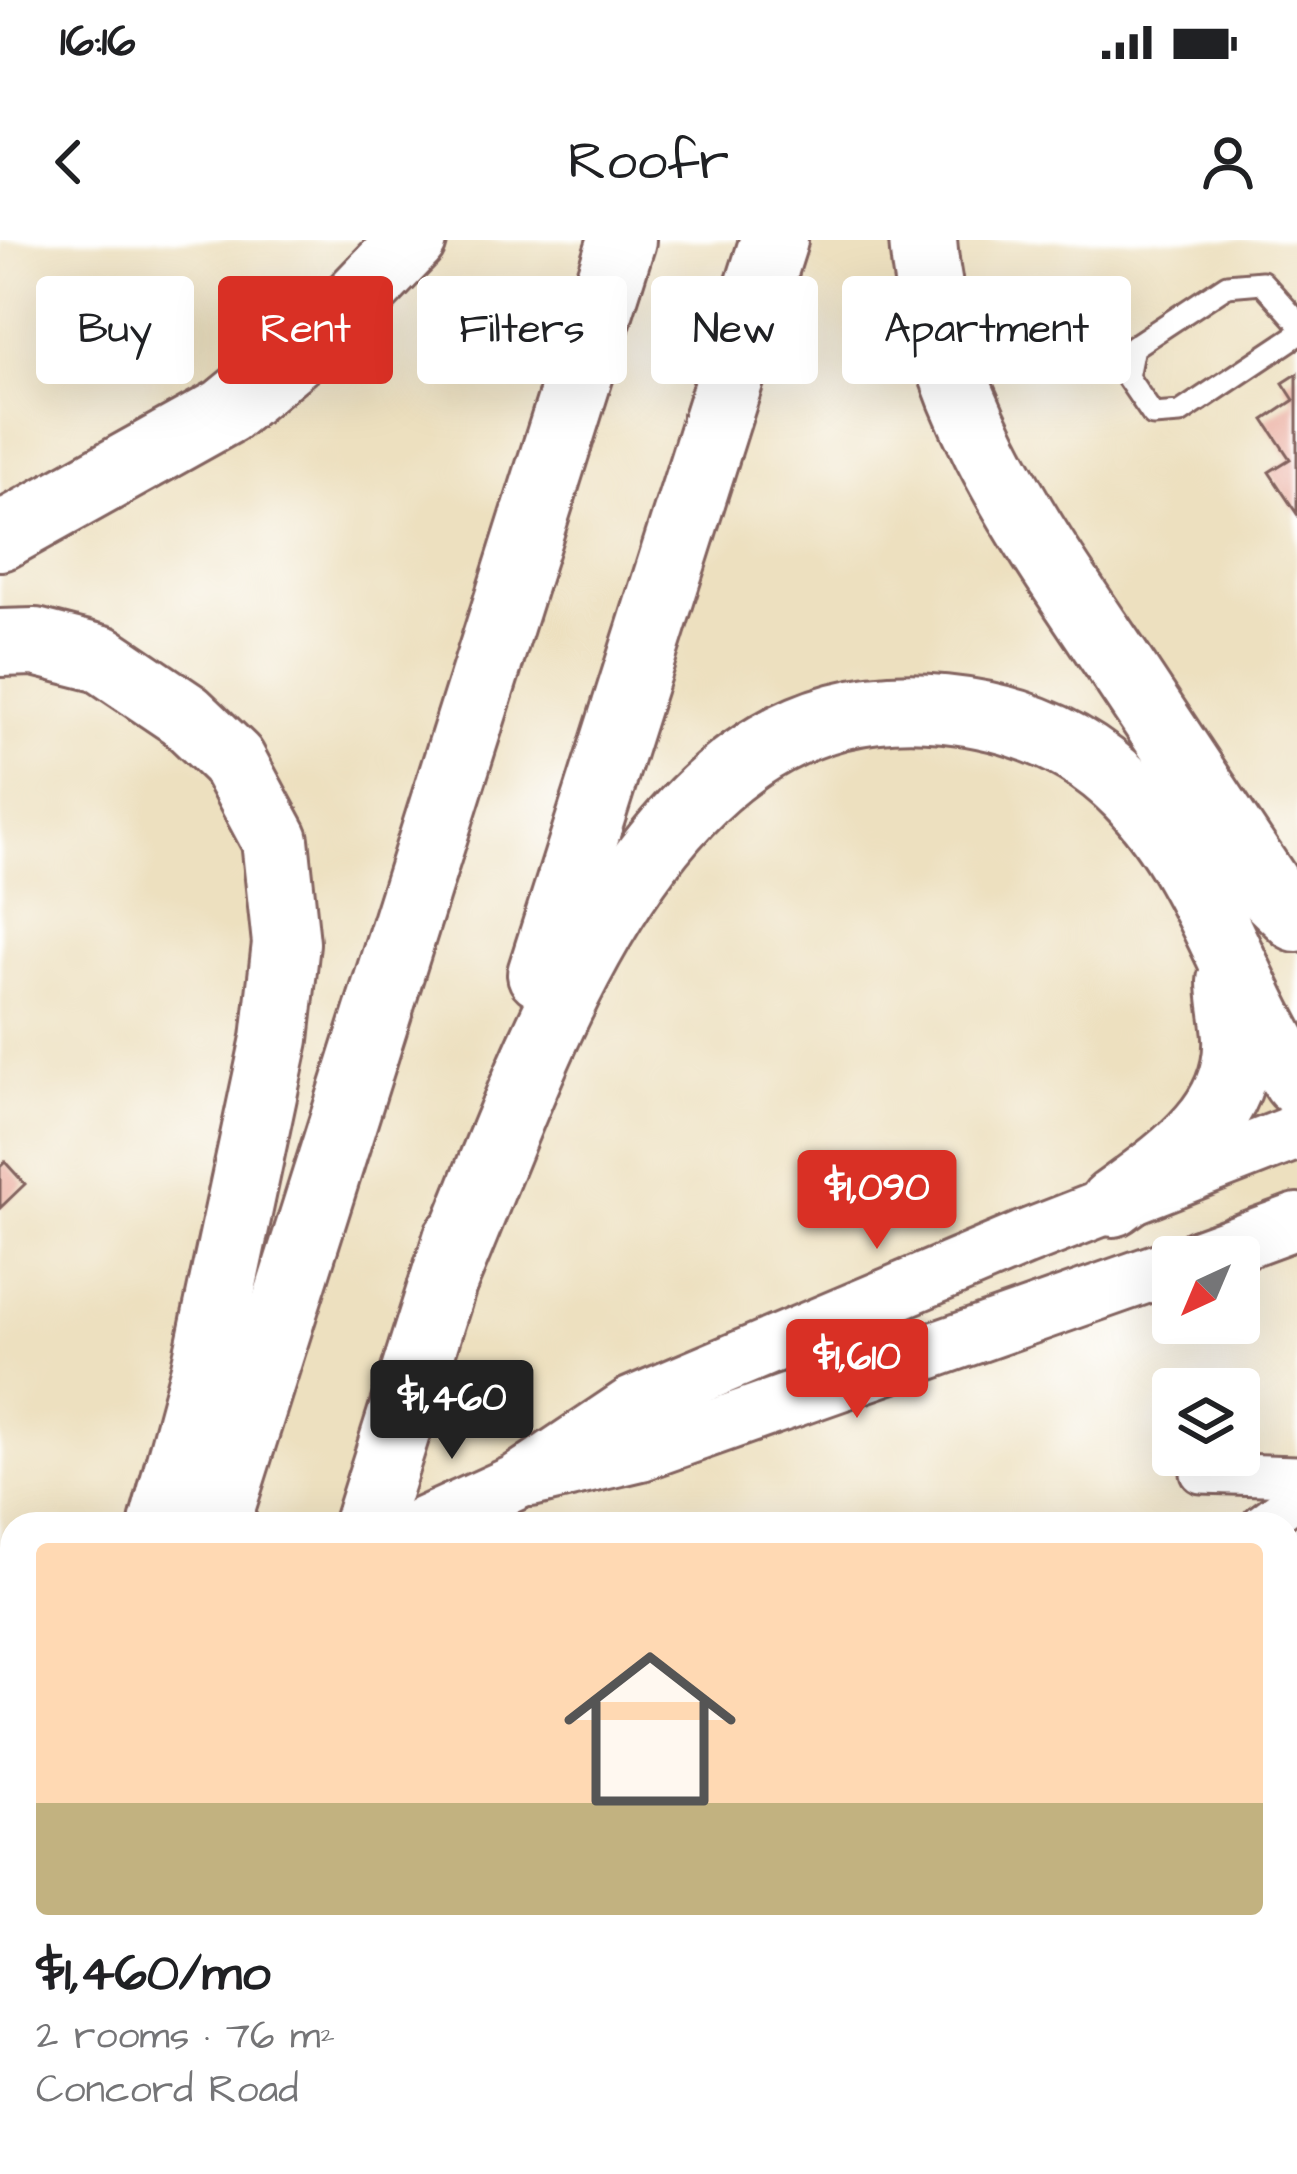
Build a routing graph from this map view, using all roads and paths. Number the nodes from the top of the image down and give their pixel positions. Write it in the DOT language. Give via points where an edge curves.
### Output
graph roads {
  1 [pos="413,240"];
  2 [pos="622,240"];
  3 [pos="774,240"];
  4 [pos="922,240"];
  5 [pos="1297,321"];
  6 [pos="1297,335"];
  7 [pos="0,537"];
  8 [pos="0,643"];
  9 [pos="1289,917"];
  10 [pos="1231,953"];
  11 [pos="1297,1082"];
  12 [pos="1297,1132"];
  13 [pos="1113,1203"];
  14 [pos="1297,1220"];
  15 [pos="1255,1236"];
  16 [pos="1152,1273"];
  17 [pos="445,1278"];
  18 [pos="1260,1475"];
  19 [pos="1297,1476"];
  20 [pos="517,1482"];
  21 [pos="166,1512"];
  22 [pos="220,1512"];
  23 [pos="371,1512"];
  24 [pos="451,1512"];
  1 -- 7 [label="highway" via="333,323 226,411"];
  2 -- 22 [label="highway"];
  3 -- 17 [label="highway"];
  4 -- 9 [label="highway" via="936,324 1009,496"];
  5 -- 6 [label="lane" via="1262,282 1228,285 1133,347 1127,377 1153,415 1180,413"];
  8 -- 21 [label="highway" via="35,642 102,659 185,715 232,760 275,840 286,943 274,1039"];
  10 -- 11 [label="highway"];
  10 -- 13 [label="highway" via="1238,1039 1222,1104 1199,1135"];
  10 -- 17 [label="highway" via="1163,832 1092,760 1046,733 988,713 908,705 794,731 739,765 645,855 594,935"];
  12 -- 13 [label="main road"];
  13 -- 20 [label="main road" via="633,1404"];
  14 -- 15 [label="main road"];
  16 -- 20 [label="main road" via="641,1453"];
  17 -- 23 [label="highway"];
  18 -- 19 [label="street"];
  20 -- 24 [label="main road"];
}
